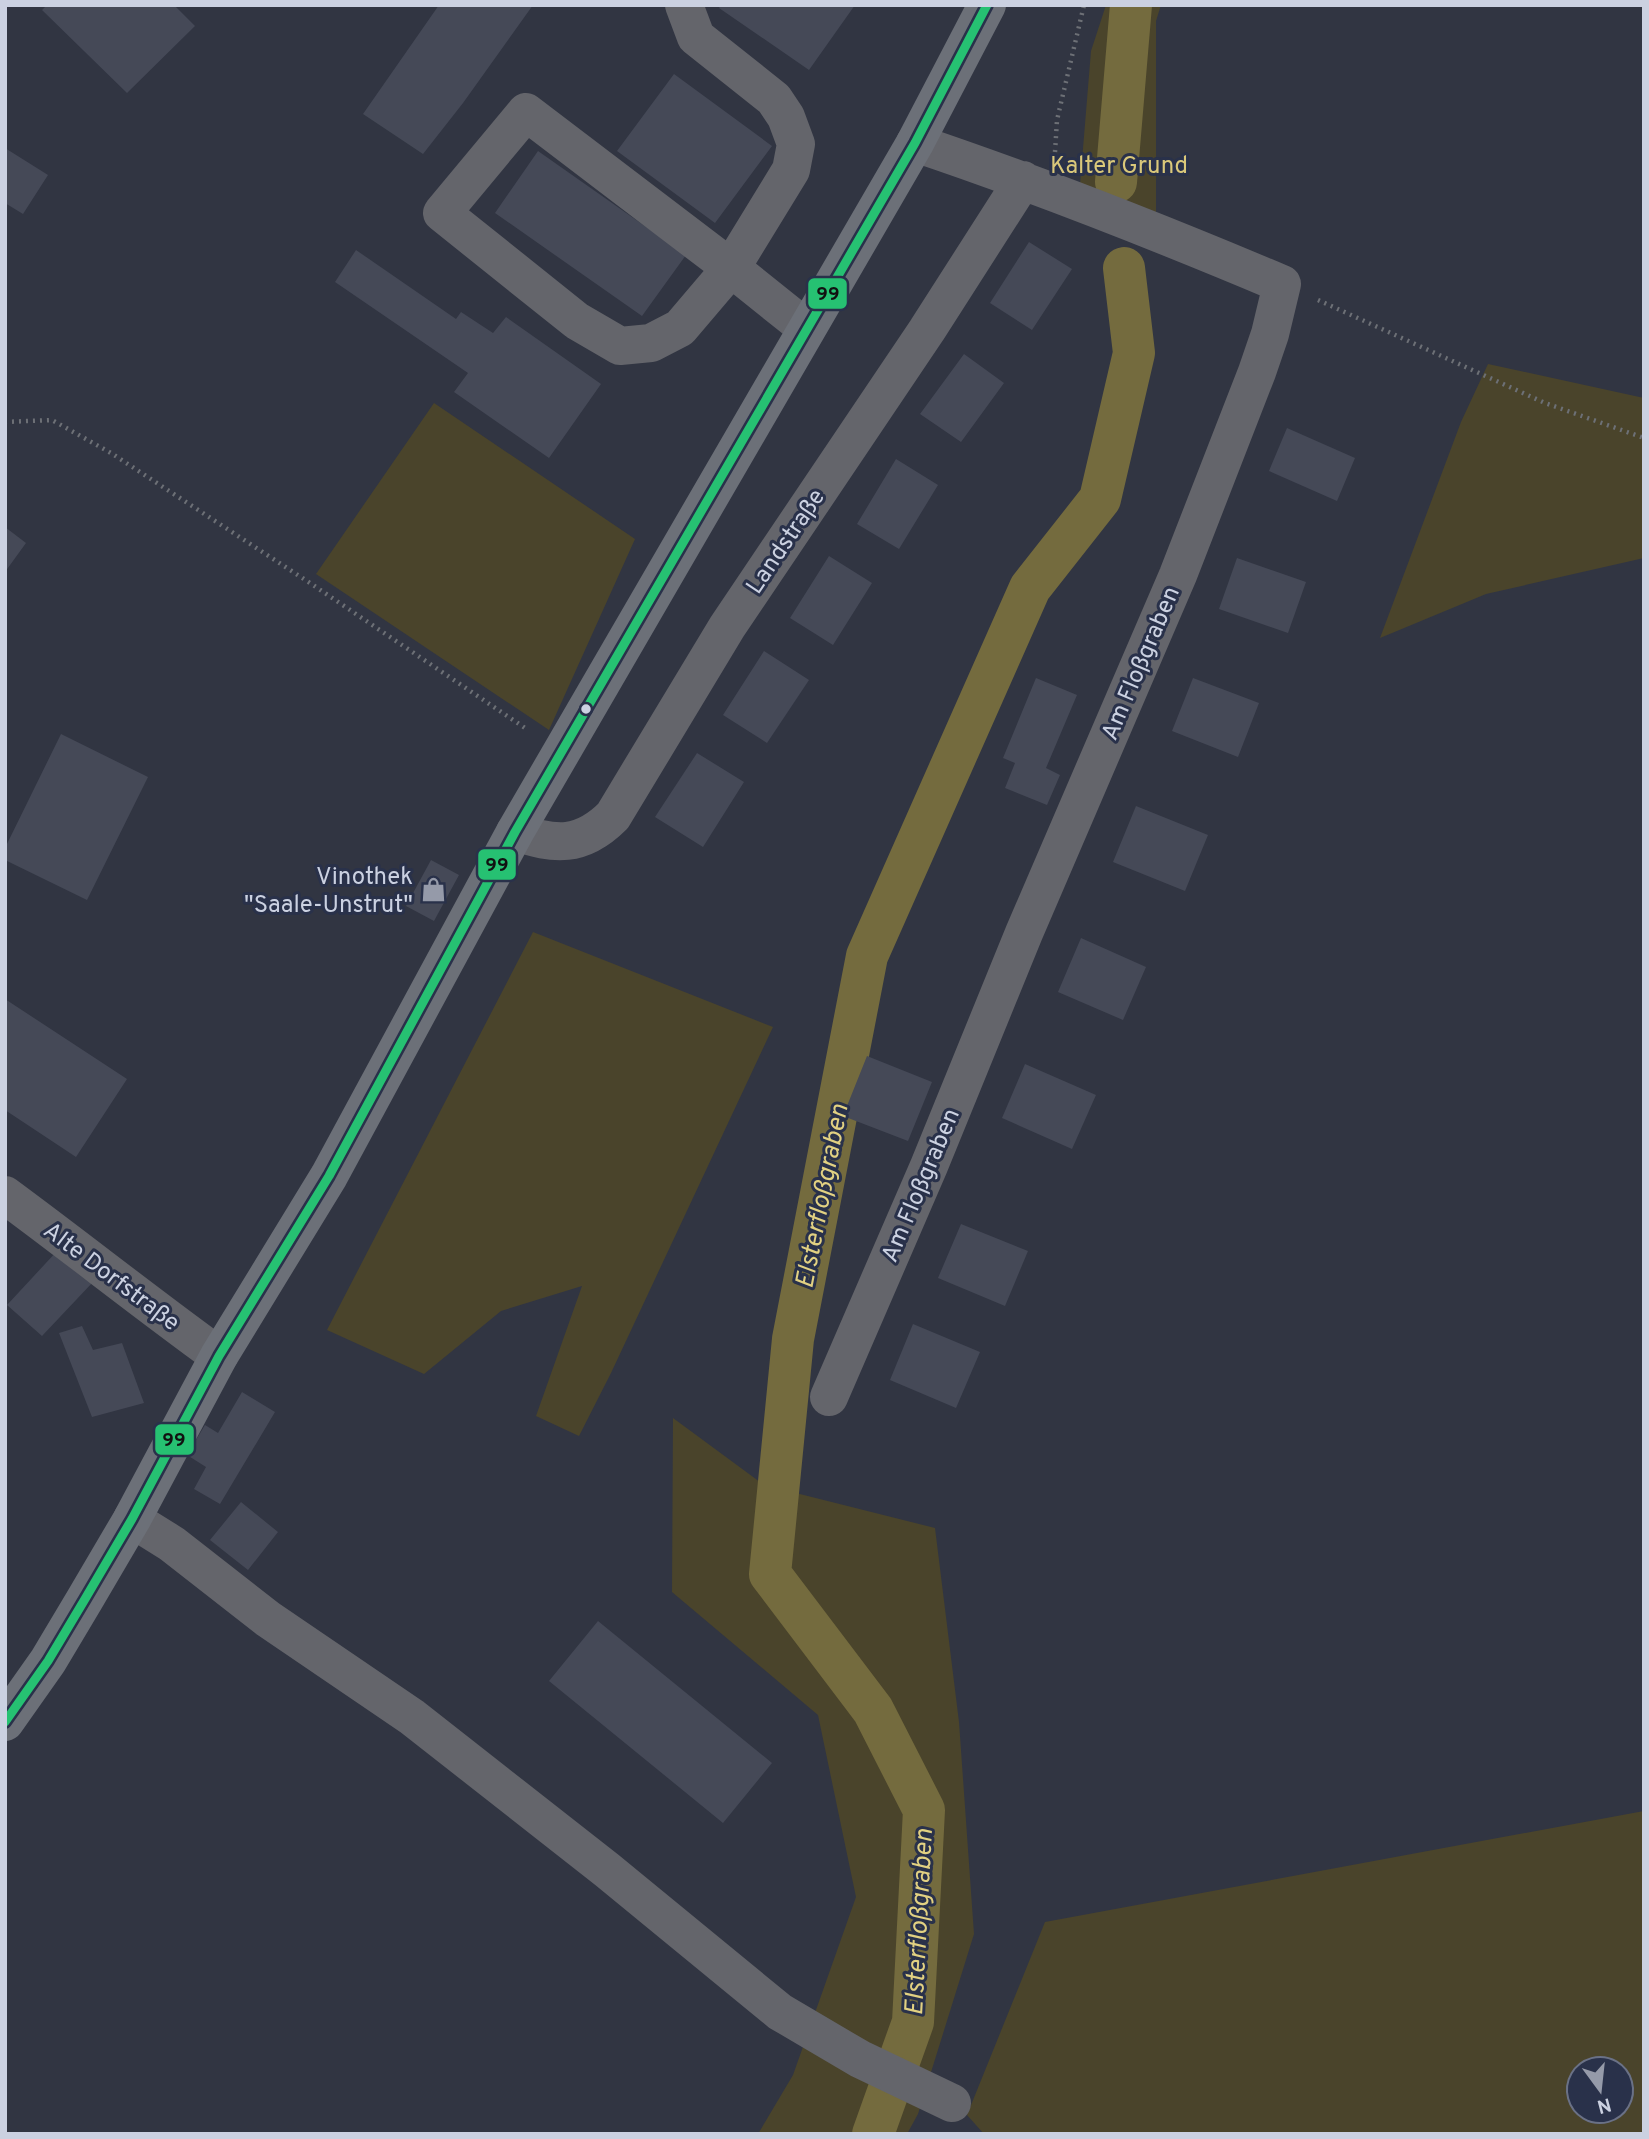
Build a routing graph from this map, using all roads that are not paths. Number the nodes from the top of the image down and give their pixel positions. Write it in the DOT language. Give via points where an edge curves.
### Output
graph roads {
  1 [pos="684,5"];
  2 [pos="987,5"];
  3 [pos="915,143"];
  4 [pos="1038,186"];
  5 [pos="730,268"];
  6 [pos="806,328"];
  7 [pos="515,832"];
  8 [pos="5,1195"];
  9 [pos="219,1356"];
  10 [pos="829,1397"];
  11 [pos="132,1519"];
  12 [pos="5,1722"];
  13 [pos="952,2103"];
  1 -- 5 [label="street" via="696,37 774,99 796,144 791,170"];
  2 -- 3 [label="main road"];
  3 -- 4 [label="street"];
  3 -- 6 [label="main road"];
  4 -- 7 [label="street, Landstraße" via="927,330 727,627 613,816 598,831 567,842 542,841"];
  4 -- 10 [label="street, Am Floßgraben" via="1282,284 1257,373 1178,575"];
  5 -- 5 [label="street" via="680,328 651,343 620,346 577,321 442,213 526,113"];
  5 -- 6 [label="street"];
  6 -- 7 [label="main road"];
  7 -- 9 [label="main road" via="329,1176"];
  8 -- 9 [label="street, Alte Dorfstraße"];
  9 -- 11 [label="main road"];
  11 -- 12 [label="main road" via="48,1661"];
  11 -- 13 [label="street" via="412,1717 780,2012 860,2059"];
}
